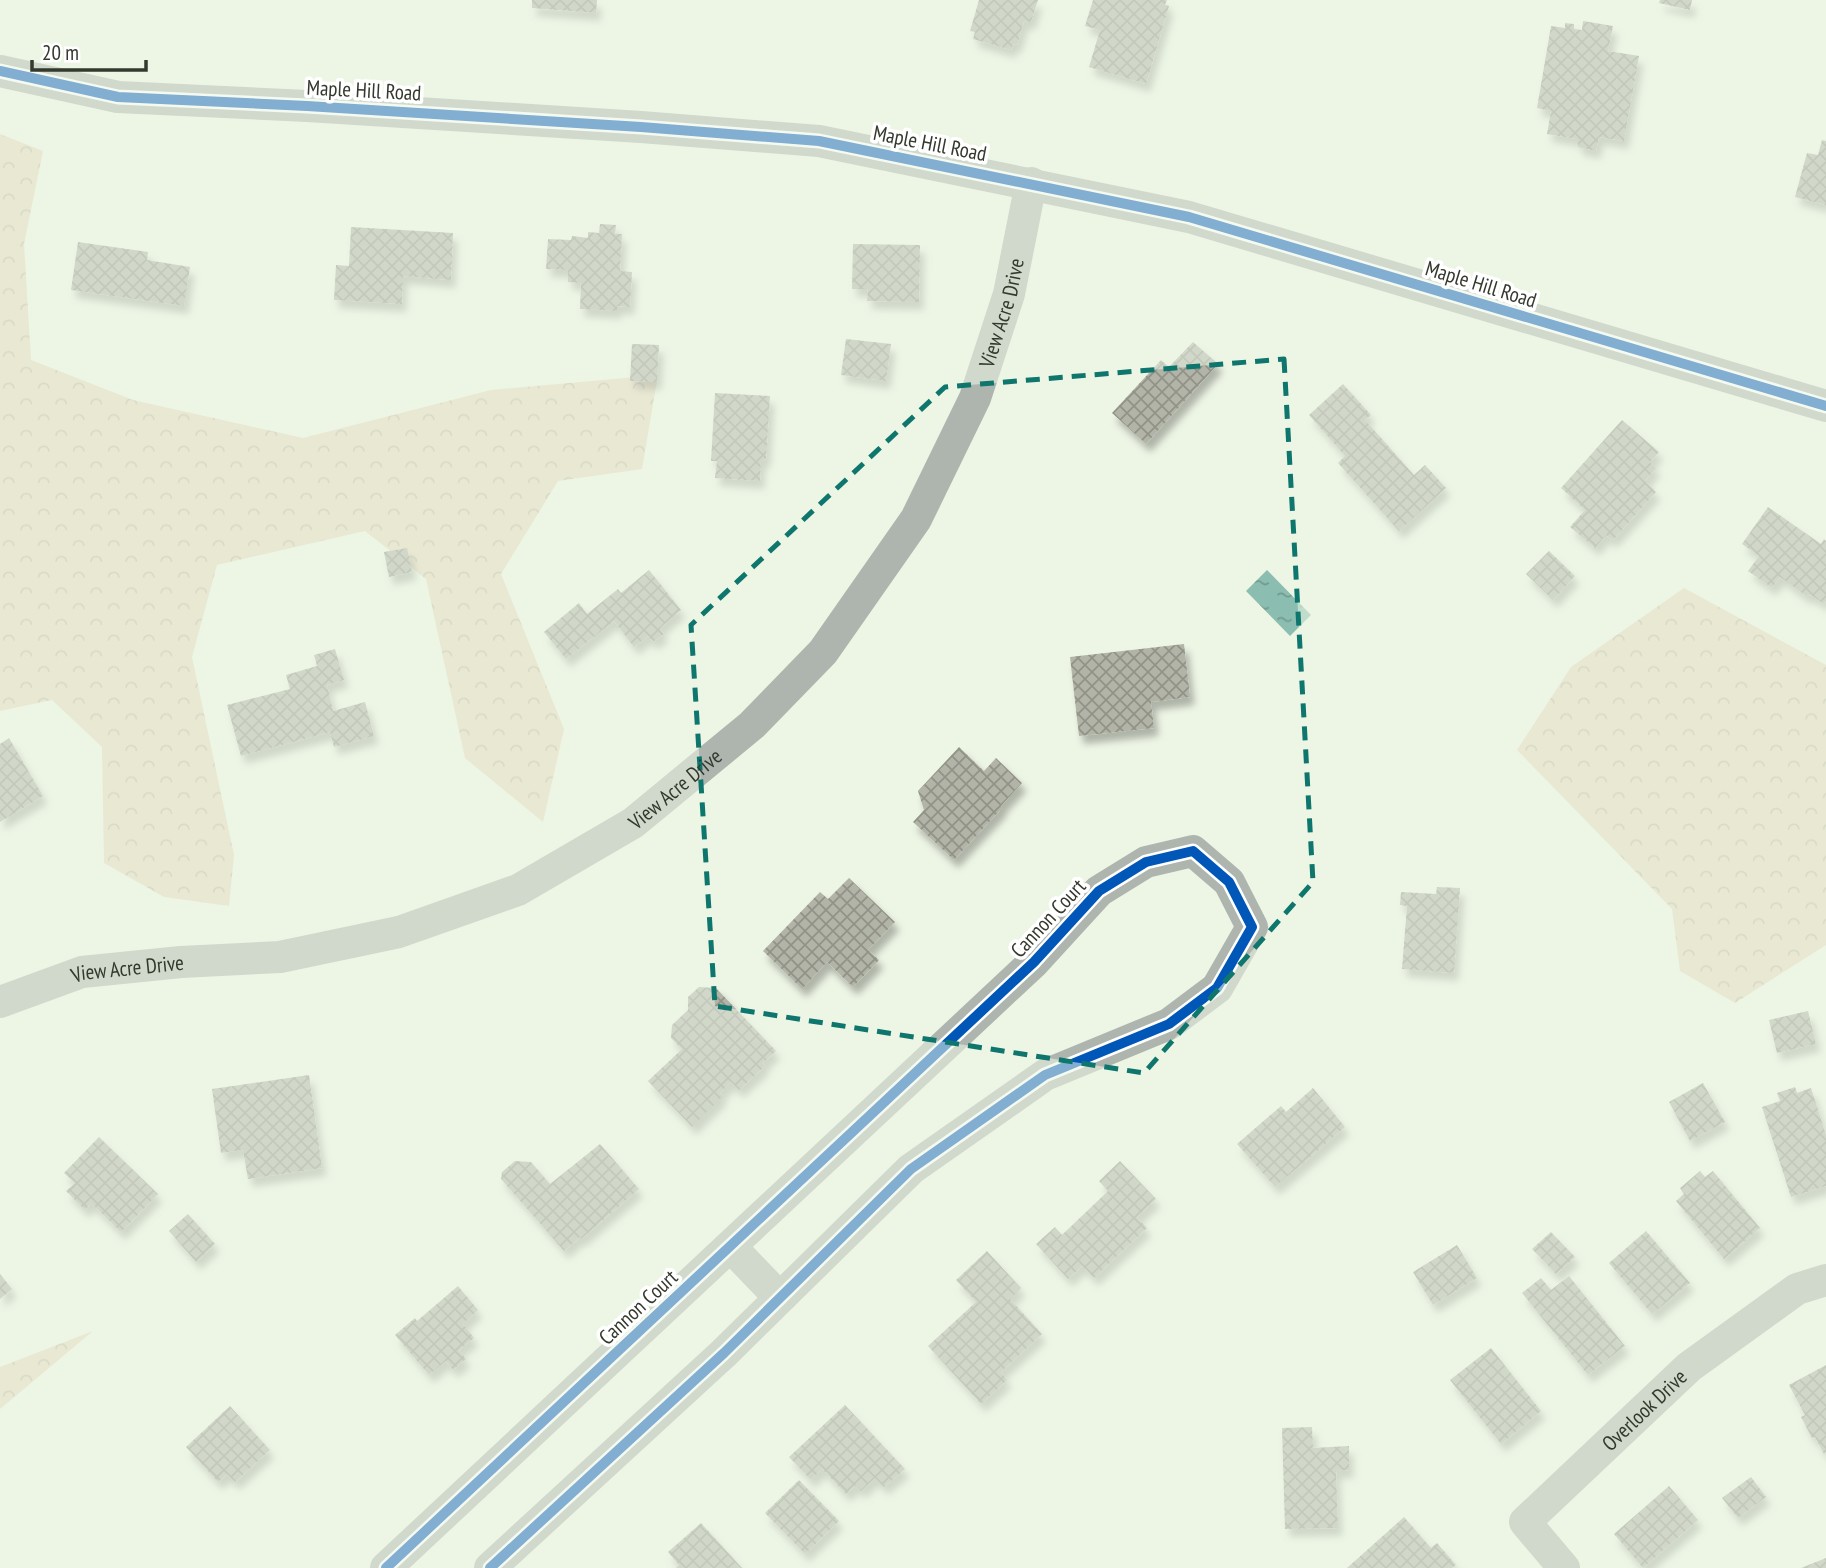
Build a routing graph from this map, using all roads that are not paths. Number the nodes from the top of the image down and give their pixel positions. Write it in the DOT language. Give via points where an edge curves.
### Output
graph roads {
  1 [pos="0,71"];
  2 [pos="1031,183"];
  3 [pos="1826,406"];
  4 [pos="0,1002"];
  5 [pos="731,1247"];
  6 [pos="1826,1280"];
  7 [pos="779,1297"];
  8 [pos="386,1568"];
  9 [pos="490,1568"];
  10 [pos="1564,1568"];
  1 -- 2 [label="street, Maple Hill Road" via="118,97 819,141"];
  2 -- 3 [label="street, Maple Hill Road" via="1189,217"];
  2 -- 4 [label="street, View Acre Drive" via="1009,294 975,398 916,519 823,652 752,725 632,823 518,890 399,932 280,957 82,972"];
  5 -- 7 [label="street"];
  5 -- 7 [label="street, Cannon Court" via="1034,962 1099,891 1146,862 1193,851 1229,882 1252,927 1217,988 1169,1024 1045,1075 911,1169"];
  5 -- 8 [label="street, Cannon Court"];
  6 -- 10 [label="street, Overlook Drive" via="1797,1289 1689,1367 1525,1522"];
  7 -- 9 [label="street, Cannon Court"];
}
